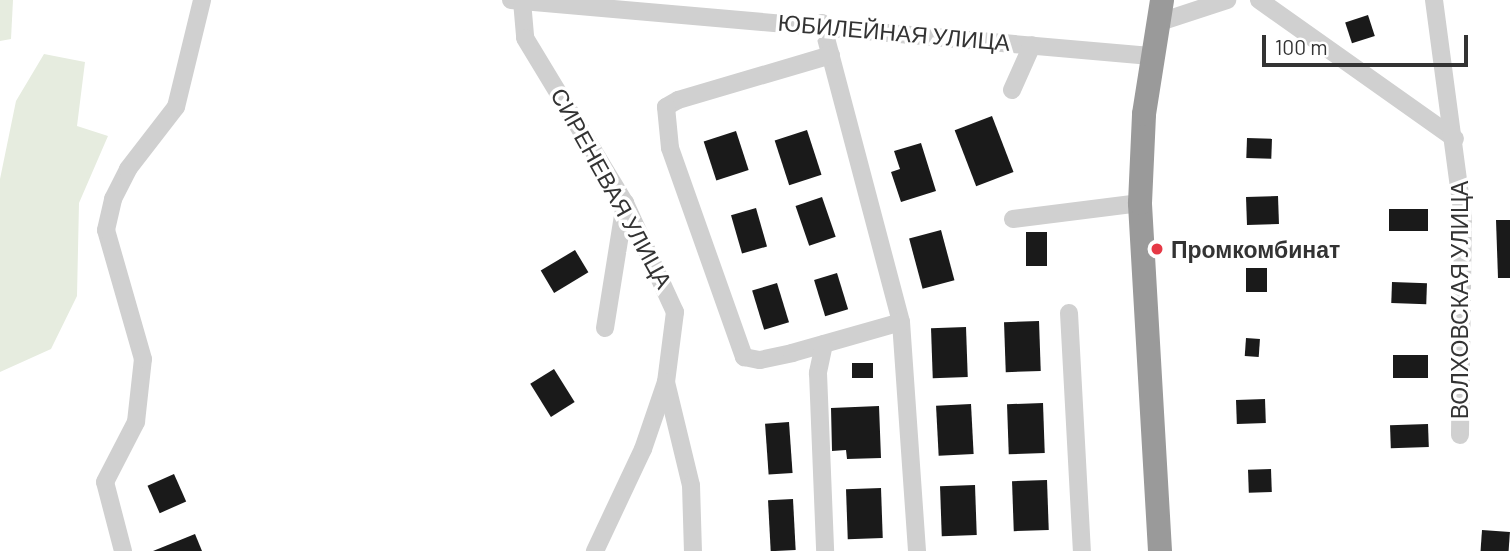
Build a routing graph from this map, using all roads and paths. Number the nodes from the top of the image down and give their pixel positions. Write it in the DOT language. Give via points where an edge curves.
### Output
graph roads {
  1 [pos="202,0"];
  2 [pos="1227,0"];
  3 [pos="1259,0"];
  4 [pos="1434,0"];
  5 [pos="517,1"];
  6 [pos="1159,12"];
  7 [pos="822,23"];
  8 [pos="1032,45"];
  9 [pos="831,55"];
  10 [pos="1152,56"];
  11 [pos="1012,90"];
  12 [pos="1455,139"];
  13 [pos="625,203"];
  14 [pos="1140,203"];
  15 [pos="1013,219"];
  16 [pos="1069,313"];
  17 [pos="901,322"];
  18 [pos="605,328"];
  19 [pos="824,344"];
  20 [pos="666,382"];
  21 [pos="1460,435"];
  22 [pos="123,551"];
  23 [pos="595,551"];
  24 [pos="693,551"];
  25 [pos="825,551"];
  26 [pos="917,551"];
  27 [pos="1082,551"];
  28 [pos="1160,551"];
  1 -- 22 [label="street" via="176,107 128,169 113,199 106,230 114,270 138,327 143,392 135,422 105,482"];
  2 -- 6 [label="street"];
  3 -- 12 [label="street"];
  4 -- 12 [label="street, ВОЛХОВСКАЯ УЛИЦА"];
  5 -- 7 [label="street, ЮБИЛЕЙНАЯ УЛИЦА"];
  5 -- 13 [label="street, СИРЕНЕВАЯ УЛИЦА" via="525,38"];
  6 -- 10 [label="highway"];
  7 -- 8 [label="street, ЮБИЛЕЙНАЯ УЛИЦА"];
  7 -- 9 [label="street"];
  8 -- 10 [label="street, ЮБИЛЕЙНАЯ УЛИЦА"];
  8 -- 11 [label="street"];
  9 -- 17 [label="street"];
  9 -- 19 [label="street" via="678,100 666,107 664,126 744,358 760,360"];
  10 -- 14 [label="highway"];
  12 -- 21 [label="street, ВОЛХОВСКАЯ УЛИЦА" via="1462,218"];
  13 -- 18 [label="street"];
  13 -- 20 [label="street, СИРЕНЕВАЯ УЛИЦА" via="673,303"];
  14 -- 15 [label="street"];
  14 -- 28 [label="highway"];
  16 -- 27 [label="street"];
  17 -- 19 [label="street"];
  17 -- 26 [label="street"];
  19 -- 25 [label="street" via="818,373"];
  20 -- 23 [label="street" via="643,449"];
  20 -- 24 [label="street" via="690,474"];
}
